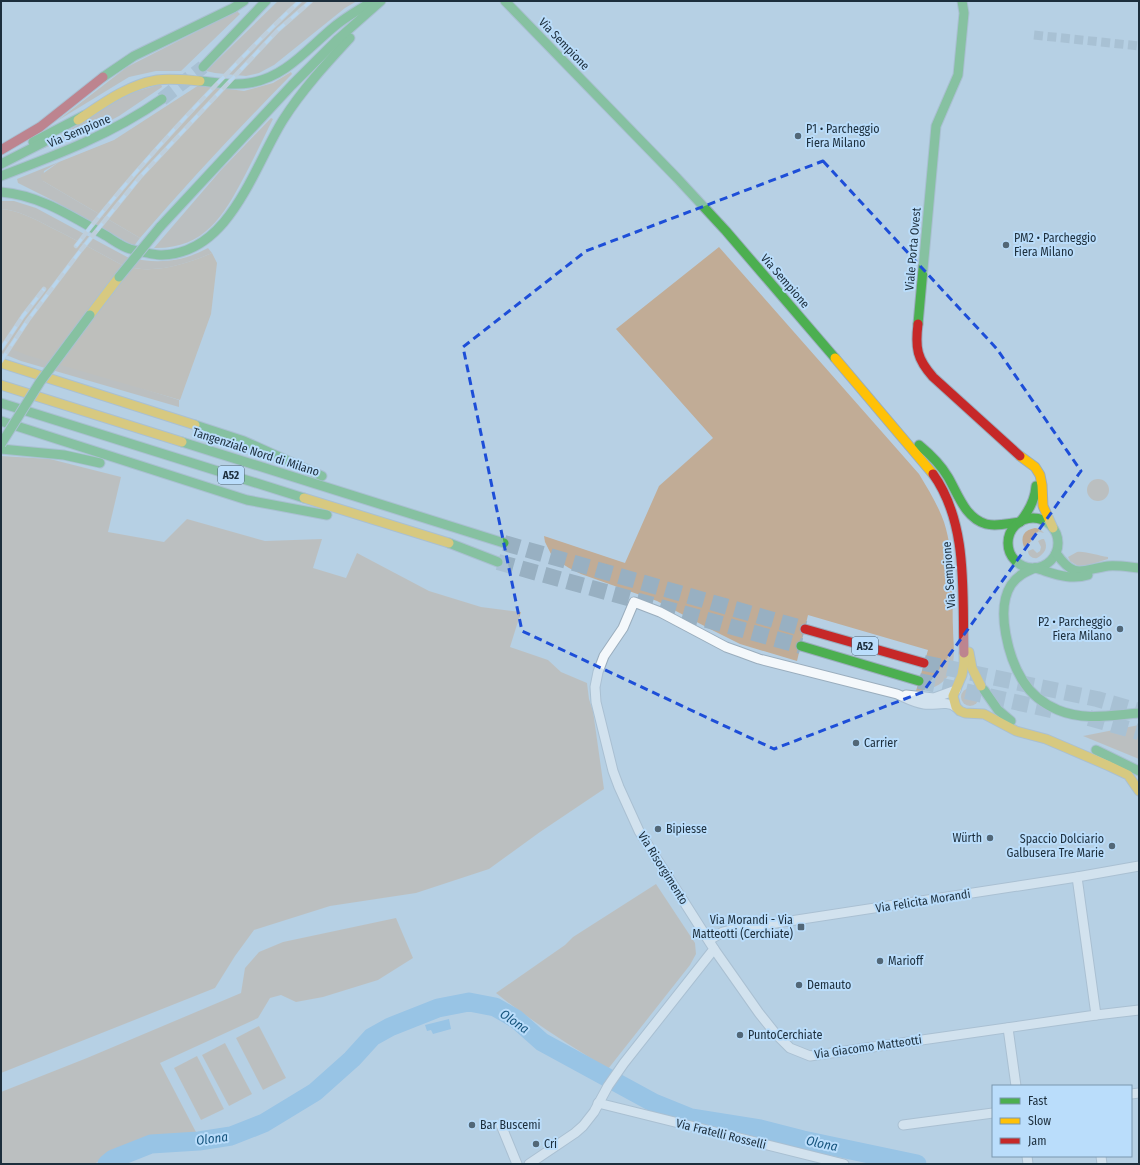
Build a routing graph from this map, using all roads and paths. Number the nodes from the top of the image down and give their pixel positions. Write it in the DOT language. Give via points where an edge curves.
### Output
graph roads {
  1 [pos="244,1"];
  2 [pos="266,1"];
  3 [pos="373,1"];
  4 [pos="382,1"];
  5 [pos="505,1"];
  6 [pos="962,1"];
  7 [pos="203,67"];
  8 [pos="162,99"];
  9 [pos="85,115"];
  10 [pos="1,150"];
  11 [pos="1,158"];
  12 [pos="1,164"];
  13 [pos="1,176"];
  14 [pos="1,192"];
  15 [pos="1,363"];
  16 [pos="1,385"];
  17 [pos="1,403"];
  18 [pos="1,421"];
  19 [pos="892,424"];
  20 [pos="1,444"];
  21 [pos="1,449"];
  22 [pos="1023,458"];
  23 [pos="329,478"];
  24 [pos="351,485"];
  25 [pos="230,494"];
  26 [pos="417,516"];
  27 [pos="335,517"];
  28 [pos="1020,522"];
  29 [pos="1053,528"];
  30 [pos="412,542"];
  31 [pos="504,543"];
  32 [pos="460,547"];
  33 [pos="1056,553"];
  34 [pos="498,562"];
  35 [pos="1035,568"];
  36 [pos="1102,568"];
  37 [pos="1139,568"];
  38 [pos="964,622"];
  39 [pos="805,629"];
  40 [pos="801,646"];
  41 [pos="924,663"];
  42 [pos="919,681"];
  43 [pos="956,688"];
  44 [pos="982,688"];
  45 [pos="897,694"];
  46 [pos="956,707"];
  47 [pos="1139,713"];
  48 [pos="970,714"];
  49 [pos="1139,771"];
  50 [pos="1139,790"];
  51 [pos="1139,800"];
  52 [pos="1139,866"];
  53 [pos="1077,877"];
  54 [pos="709,940"];
  55 [pos="714,949"];
  56 [pos="1139,1010"];
  57 [pos="1096,1015"];
  58 [pos="1008,1028"];
  59 [pos="1016,1085"];
  60 [pos="598,1103"];
  61 [pos="992,1113"];
  62 [pos="501,1125"];
  63 [pos="903,1125"];
  64 [pos="517,1164"];
  65 [pos="528,1164"];
  66 [pos="844,1164"];
  1 -- 10 [label="main road" via="134,56 40,127"];
  2 -- 7 [label="main road"];
  3 -- 9 [label="main road" via="335,26 278,74 266,79 248,84 172,79 149,81 118,94"];
  4 -- 14 [label="main road" via="325,64 294,103 231,216 210,238 195,247 172,255 136,251 40,200"];
  4 -- 20 [label="main road, bridge" via="339,38 250,128 160,227 90,315 26,403"];
  5 -- 19 [label="main road, Via Sempione" via="726,231"];
  6 -- 22 [label="main road, Viale Porta Ovest" via="964,13 958,75 936,126 917,351 921,362 933,377"];
  8 -- 13 [label="main road, Via Sempione" via="116,128"];
  9 -- 11 [label="main road"];
  9 -- 12 [label="main road" via="48,139"];
  15 -- 23 [label="main road" via="244,441"];
  16 -- 26 [label="main road, Tangenziale Nord di Milano / A52"];
  17 -- 32 [label="main road, A52"];
  18 -- 25 [label="main road"];
  19 -- 28 [label="main road" via="935,460 948,477 963,506 975,518 988,524"];
  19 -- 38 [label="main road, Via Sempione" via="929,469 945,494 953,514 961,553"];
  21 -- 25 [label="main road" via="82,458 168,481"];
  22 -- 28 [label="main road, Viale Porta Ovest" via="1035,478 1036,493 1030,509"];
  22 -- 29 [label="main road, Viale Porta Ovest" via="1035,467 1040,475 1043,506"];
  24 -- 26 [label="main road"];
  25 -- 27 [label="main road" via="247,500"];
  26 -- 31 [label="main road, Tangenziale Nord di Milano / A52"];
  28 -- 29 [label="main road" via="1036,519 1046,522"];
  28 -- 35 [label="main road" via="1010,534 1009,549 1018,562 1026,567"];
  29 -- 33 [label="main road" via="1058,540"];
  30 -- 32 [label="main road"];
  32 -- 34 [label="main road, A52"];
  33 -- 35 [label="main road" via="1048,563"];
  33 -- 36 [label="main road" via="1064,564 1078,572"];
  35 -- 36 [label="main road" via="1073,579"];
  35 -- 47 [label="main road" via="1017,578 1008,593 1005,605 1007,642 1024,681 1041,700 1072,715"];
  36 -- 37 [label="main road"];
  38 -- 43 [label="main road, Via Sempione" via="964,670"];
  38 -- 44 [label="main road, Via Sempione" via="972,668"];
  39 -- 41 [label="main road, A52"];
  40 -- 42 [label="main road, A52"];
  43 -- 44 [label="main road" via="971,681"];
  43 -- 45 [label="street" via="934,698"];
  43 -- 46 [label="main road, Via Sempione" via="953,696"];
  44 -- 48 [label="main road" via="986,700 984,706 976,713"];
  44 -- 49 [label="main road, Via Sempione" via="998,710 1011,721 1050,732"];
  45 -- 46 [label="street" via="918,704 948,703"];
  45 -- 54 [label="street, Via Risorgimento" via="759,659 634,602 623,628 604,656 595,686 596,702 619,788 639,831"];
  46 -- 48 [label="main road"];
  48 -- 50 [label="main road" via="984,714 1016,731 1046,739 1109,766 1128,775"];
  50 -- 51 [label="main road"];
  52 -- 53 [label="street, Via Felicita Morandi"];
  53 -- 54 [label="street, Via Felicita Morandi" via="731,930"];
  53 -- 57 [label="street"];
  54 -- 55 [label="street, Via Risorgimento"];
  55 -- 58 [label="street, Via Giacomo Matteotti" via="775,1033 790,1048 810,1056"];
  55 -- 60 [label="street" via="624,1062"];
  56 -- 57 [label="street"];
  57 -- 58 [label="street, Via Giacomo Matteotti"];
  58 -- 59 [label="street"];
  60 -- 65 [label="street" via="590,1117 575,1133"];
  60 -- 66 [label="street, Via Fratelli Rosselli"];
  61 -- 63 [label="street"];
  62 -- 64 [label="street"];
}
